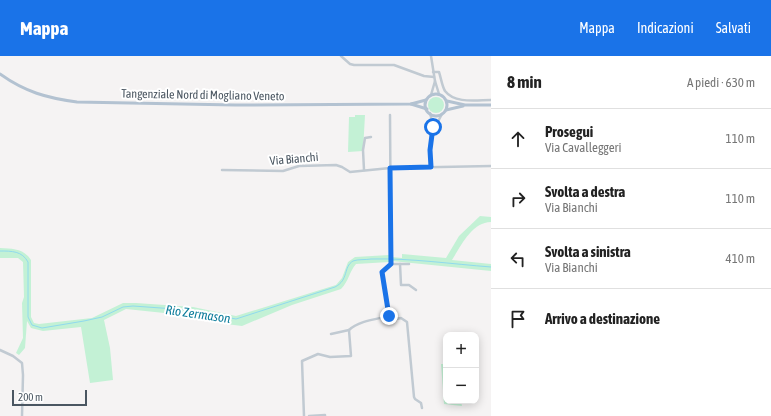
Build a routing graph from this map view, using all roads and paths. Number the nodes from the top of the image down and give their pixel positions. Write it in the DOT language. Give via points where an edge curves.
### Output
graph roads {
  1 [pos="341,56"];
  2 [pos="431,56"];
  3 [pos="433,72"];
  4 [pos="0,74"];
  5 [pos="434,77"];
  6 [pos="435,81"];
  7 [pos="439,94"];
  8 [pos="431,95"];
  9 [pos="426,100"];
  10 [pos="491,100"];
  11 [pos="446,101"];
  12 [pos="411,104"];
  13 [pos="465,106"];
  14 [pos="491,106"];
  15 [pos="427,109"];
  16 [pos="446,110"];
  17 [pos="430,113"];
  18 [pos="442,114"];
  19 [pos="390,115"];
  20 [pos="434,130"];
  21 [pos="371,137"];
  22 [pos="491,166"];
  23 [pos="431,167"];
  24 [pos="390,168"];
  25 [pos="222,170"];
  26 [pos="364,170"];
  27 [pos="391,262"];
  28 [pos="400,264"];
  29 [pos="409,264"];
  30 [pos="416,290"];
  31 [pos="389,316"];
  32 [pos="349,330"];
  33 [pos="331,334"];
  34 [pos="0,350"];
  35 [pos="422,408"];
  36 [pos="22,416"];
  37 [pos="304,416"];
  38 [pos="309,416"];
  39 [pos="325,416"];
  1 -- 5 [label="street" via="354,65 394,65"];
  2 -- 3 [label="street"];
  3 -- 5 [label="street"];
  3 -- 10 [label="street" via="439,72 445,90 455,98"];
  4 -- 12 [label="main road, Tangenziale Nord di Mogliano Veneto" via="36,94 77,102 235,105"];
  5 -- 6 [label="street"];
  6 -- 7 [label="street"];
  6 -- 8 [label="street"];
  7 -- 8 [label="main road"];
  7 -- 11 [label="main road"];
  8 -- 9 [label="main road"];
  9 -- 12 [label="main road"];
  9 -- 15 [label="main road"];
  11 -- 13 [label="main road"];
  11 -- 16 [label="main road"];
  12 -- 15 [label="main road"];
  13 -- 14 [label="main road"];
  13 -- 16 [label="main road"];
  15 -- 17 [label="main road"];
  16 -- 18 [label="main road"];
  17 -- 18 [label="main road"];
  17 -- 20 [label="street"];
  18 -- 20 [label="street"];
  19 -- 24 [label="street"];
  20 -- 23 [label="street" via="430,150"];
  21 -- 26 [label="street" via="365,138"];
  22 -- 23 [label="street, Via Bianchi"];
  23 -- 24 [label="street, Via Bianchi"];
  24 -- 26 [label="street, Via Bianchi"];
  24 -- 27 [label="street"];
  25 -- 26 [label="street, Via Bianchi" via="283,171 299,166 329,165 340,166 349,172"];
  27 -- 28 [label="street"];
  27 -- 31 [label="street" via="382,272"];
  28 -- 29 [label="street"];
  28 -- 30 [label="street" via="401,285 410,285"];
  31 -- 32 [label="street"];
  31 -- 35 [label="street" via="407,322 414,397 422,403"];
  32 -- 33 [label="street"];
  32 -- 37 [label="street" via="350,356 336,358 318,354 302,361"];
  34 -- 36 [label="street" via="22,363"];
  38 -- 39 [label="street"];
}
